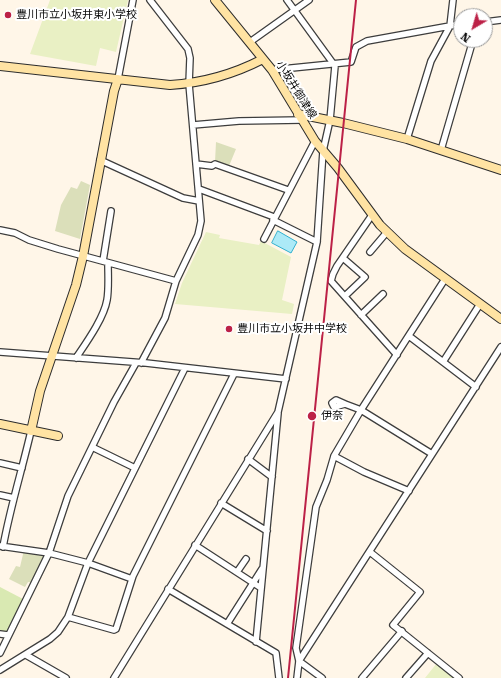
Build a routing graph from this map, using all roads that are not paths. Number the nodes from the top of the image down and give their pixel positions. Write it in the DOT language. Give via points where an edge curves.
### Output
graph roads {
  1 [pos="134,0"];
  2 [pos="150,0"];
  3 [pos="215,0"];
  4 [pos="287,0"];
  5 [pos="308,0"];
  6 [pos="453,0"];
  7 [pos="295,10"];
  8 [pos="453,25"];
  9 [pos="450,26"];
  10 [pos="250,42"];
  11 [pos="471,48"];
  12 [pos="263,59"];
  13 [pos="333,63"];
  14 [pos="0,66"];
  15 [pos="272,70"];
  16 [pos="118,80"];
  17 [pos="189,84"];
  18 [pos="300,117"];
  19 [pos="330,120"];
  20 [pos="193,125"];
  21 [pos="407,139"];
  22 [pos="316,141"];
  23 [pos="441,150"];
  24 [pos="323,151"];
  25 [pos="100,160"];
  26 [pos="196,164"];
  27 [pos="501,170"];
  28 [pos="199,189"];
  29 [pos="288,190"];
  30 [pos="199,201"];
  31 [pos="111,211"];
  32 [pos="372,215"];
  33 [pos="274,219"];
  34 [pos="0,230"];
  35 [pos="387,232"];
  36 [pos="264,239"];
  37 [pos="317,242"];
  38 [pos="370,252"];
  39 [pos="82,256"];
  40 [pos="342,258"];
  41 [pos="105,262"];
  42 [pos="445,279"];
  43 [pos="176,280"];
  44 [pos="383,294"];
  45 [pos="344,296"];
  46 [pos="480,304"];
  47 [pos="361,315"];
  48 [pos="501,319"];
  49 [pos="409,336"];
  50 [pos="501,347"];
  51 [pos="0,352"];
  52 [pos="52,356"];
  53 [pos="397,356"];
  54 [pos="76,358"];
  55 [pos="443,362"];
  56 [pos="138,363"];
  57 [pos="185,368"];
  58 [pos="234,374"];
  59 [pos="286,379"];
  60 [pos="476,386"];
  61 [pos="345,404"];
  62 [pos="361,410"];
  63 [pos="278,412"];
  64 [pos="0,424"];
  65 [pos="31,431"];
  66 [pos="58,436"];
  67 [pos="92,447"];
  68 [pos="432,454"];
  69 [pos="334,456"];
  70 [pos="248,459"];
  71 [pos="0,463"];
  72 [pos="22,468"];
  73 [pos="135,468"];
  74 [pos="272,477"];
  75 [pos="409,491"];
  76 [pos="0,495"];
  77 [pos="14,498"];
  78 [pos="221,503"];
  79 [pos="267,531"];
  80 [pos="195,545"];
  81 [pos="1,546"];
  82 [pos="370,552"];
  83 [pos="49,553"];
  84 [pos="246,559"];
  85 [pos="88,563"];
  86 [pos="264,567"];
  87 [pos="237,572"];
  88 [pos="132,579"];
  89 [pos="254,582"];
  90 [pos="262,588"];
  91 [pos="168,589"];
  92 [pos="68,617"];
  93 [pos="227,624"];
  94 [pos="402,632"];
  95 [pos="0,634"];
  96 [pos="8,635"];
  97 [pos="256,642"];
  98 [pos="0,653"];
  99 [pos="428,653"];
  100 [pos="26,655"];
  101 [pos="299,661"];
  102 [pos="0,670"];
  103 [pos="58,676"];
  104 [pos="66,678"];
  105 [pos="114,678"];
  106 [pos="279,678"];
  107 [pos="297,678"];
  108 [pos="322,678"];
  109 [pos="362,678"];
  110 [pos="406,678"];
  111 [pos="459,678"];
  1 -- 16 [label="street"];
  2 -- 17 [label="street" via="188,49"];
  3 -- 10 [label="street"];
  4 -- 7 [label="street"];
  5 -- 7 [label="street"];
  6 -- 9 [label="street"];
  7 -- 10 [label="street"];
  7 -- 13 [label="street"];
  8 -- 9 [label="street"];
  9 -- 13 [label="street" via="367,41 356,47 351,62"];
  9 -- 21 [label="street" via="431,61"];
  10 -- 12 [label="street"];
  11 -- 23 [label="street"];
  12 -- 15 [label="street, 小坂井御津線"];
  12 -- 17 [label="street, 小坂井御津線" via="234,72"];
  13 -- 15 [label="street"];
  13 -- 19 [label="street" via="335,66"];
  14 -- 16 [label="street, 小坂井御津線"];
  15 -- 18 [label="street, 小坂井御津線"];
  16 -- 17 [label="street, 小坂井御津線" via="170,85"];
  16 -- 25 [label="street"];
  17 -- 20 [label="street"];
  18 -- 19 [label="street"];
  18 -- 20 [label="street"];
  18 -- 22 [label="street, 小坂井御津線"];
  19 -- 21 [label="street"];
  19 -- 24 [label="street"];
  20 -- 26 [label="street"];
  21 -- 23 [label="street"];
  22 -- 24 [label="street, 小坂井御津線"];
  22 -- 29 [label="street"];
  23 -- 27 [label="street"];
  24 -- 32 [label="street, 小坂井御津線"];
  24 -- 37 [label="street"];
  25 -- 30 [label="street" via="183,198"];
  25 -- 39 [label="street"];
  26 -- 28 [label="street"];
  26 -- 29 [label="street" via="215,164"];
  28 -- 30 [label="street"];
  28 -- 33 [label="street"];
  29 -- 33 [label="street"];
  30 -- 43 [label="street" via="201,221 198,235"];
  31 -- 41 [label="street"];
  32 -- 35 [label="street, 小坂井御津線"];
  32 -- 40 [label="street"];
  33 -- 36 [label="street"];
  33 -- 37 [label="street"];
  34 -- 39 [label="street"];
  35 -- 38 [label="street"];
  35 -- 42 [label="street, 小坂井御津線"];
  37 -- 59 [label="street"];
  39 -- 41 [label="street"];
  39 -- 52 [label="street" via="76,285"];
  40 -- 45 [label="street" via="331,282"];
  40 -- 45 [label="street" via="366,277"];
  41 -- 43 [label="street"];
  41 -- 54 [label="street" via="107,302"];
  42 -- 46 [label="street, 小坂井御津線"];
  42 -- 49 [label="street"];
  43 -- 56 [label="street" via="165,318"];
  44 -- 47 [label="street"];
  45 -- 47 [label="street"];
  46 -- 48 [label="street, 小坂井御津線"];
  46 -- 55 [label="street"];
  47 -- 53 [label="street"];
  49 -- 53 [label="street"];
  49 -- 55 [label="street"];
  50 -- 60 [label="street"];
  51 -- 52 [label="street"];
  52 -- 54 [label="street"];
  52 -- 65 [label="street" via="40,391"];
  53 -- 62 [label="street"];
  54 -- 56 [label="street"];
  55 -- 60 [label="street"];
  56 -- 57 [label="street"];
  56 -- 67 [label="street" via="114,402"];
  57 -- 58 [label="street"];
  57 -- 73 [label="street"];
  58 -- 59 [label="street"];
  58 -- 88 [label="street"];
  59 -- 63 [label="street"];
  60 -- 68 [label="street"];
  61 -- 62 [label="street"];
  62 -- 68 [label="street"];
  62 -- 69 [label="street"];
  63 -- 70 [label="street"];
  63 -- 74 [label="street"];
  64 -- 65 [label="street"];
  65 -- 66 [label="street"];
  65 -- 72 [label="street"];
  67 -- 73 [label="street"];
  67 -- 83 [label="street" via="68,496"];
  68 -- 75 [label="street"];
  69 -- 75 [label="street"];
  69 -- 101 [label="street" via="316,507 296,648"];
  70 -- 74 [label="street"];
  70 -- 78 [label="street"];
  71 -- 72 [label="street"];
  72 -- 77 [label="street"];
  73 -- 85 [label="street"];
  74 -- 79 [label="street"];
  75 -- 82 [label="street"];
  76 -- 77 [label="street"];
  77 -- 81 [label="street"];
  78 -- 79 [label="street"];
  78 -- 80 [label="street"];
  79 -- 86 [label="street"];
  80 -- 87 [label="street"];
  80 -- 91 [label="street"];
  81 -- 83 [label="street"];
  82 -- 94 [label="street" via="420,592 393,624"];
  82 -- 101 [label="street"];
  83 -- 85 [label="street"];
  83 -- 96 [label="street"];
  84 -- 87 [label="street"];
  85 -- 88 [label="street"];
  85 -- 92 [label="street"];
  86 -- 89 [label="street"];
  86 -- 90 [label="street"];
  87 -- 89 [label="street"];
  88 -- 92 [label="street" via="116,629"];
  89 -- 90 [label="street"];
  89 -- 93 [label="street"];
  90 -- 97 [label="street"];
  91 -- 93 [label="street"];
  91 -- 105 [label="street"];
  92 -- 100 [label="street" via="58,632"];
  93 -- 97 [label="street"];
  94 -- 99 [label="street"];
  94 -- 109 [label="street"];
  95 -- 96 [label="street"];
  96 -- 98 [label="street"];
  97 -- 106 [label="street" via="276,653"];
  99 -- 110 [label="street"];
  99 -- 111 [label="street"];
  100 -- 102 [label="street"];
  100 -- 103 [label="street"];
  101 -- 107 [label="street"];
  101 -- 108 [label="street"];
  103 -- 104 [label="street"];
}
